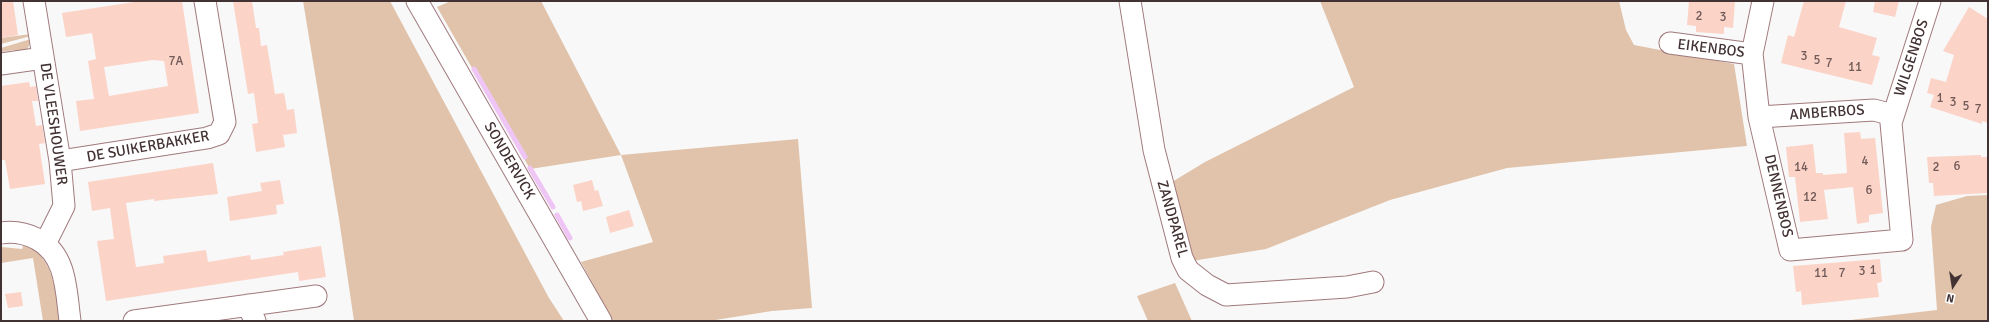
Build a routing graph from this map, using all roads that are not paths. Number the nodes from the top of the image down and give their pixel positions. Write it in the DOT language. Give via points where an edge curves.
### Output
graph roads {
  1 [pos="34,1"];
  2 [pos="205,1"];
  3 [pos="417,1"];
  4 [pos="1130,1"];
  5 [pos="1763,1"];
  6 [pos="1930,1"];
  7 [pos="1670,44"];
  8 [pos="1752,54"];
  9 [pos="43,58"];
  10 [pos="1,64"];
  11 [pos="1893,115"];
  12 [pos="1760,117"];
  13 [pos="60,161"];
  14 [pos="1,233"];
  15 [pos="45,244"];
  16 [pos="1373,282"];
  17 [pos="316,296"];
  18 [pos="252,313"];
  19 [pos="70,321"];
  20 [pos="134,321"];
  21 [pos="601,321"];
  1 -- 9 [label="street, DE VLEESHOUWER"];
  2 -- 13 [label="street, DE SUIKERBAKKER" via="225,122 219,134"];
  3 -- 21 [label="street, SONDERVICK"];
  4 -- 16 [label="street, ZANDPAREL" via="1154,150 1182,258 1188,270 1207,285 1226,295 1346,287"];
  5 -- 8 [label="street, DENNENBOS"];
  6 -- 11 [label="street, WILGENBOS"];
  7 -- 8 [label="street, EIKENBOS"];
  8 -- 12 [label="street, DENNENBOS"];
  9 -- 10 [label="street"];
  9 -- 13 [label="street, DE VLEESHOUWER"];
  11 -- 12 [label="street, AMBERBOS" via="1874,110"];
  11 -- 12 [label="street, DENNENBOS" via="1893,151 1902,240 1790,250"];
  13 -- 15 [label="street, DE VLEESHOUWER" via="64,206"];
  14 -- 15 [label="street" via="28,234"];
  15 -- 19 [label="street" via="59,259"];
  17 -- 18 [label="street"];
  18 -- 20 [label="street"];
}
